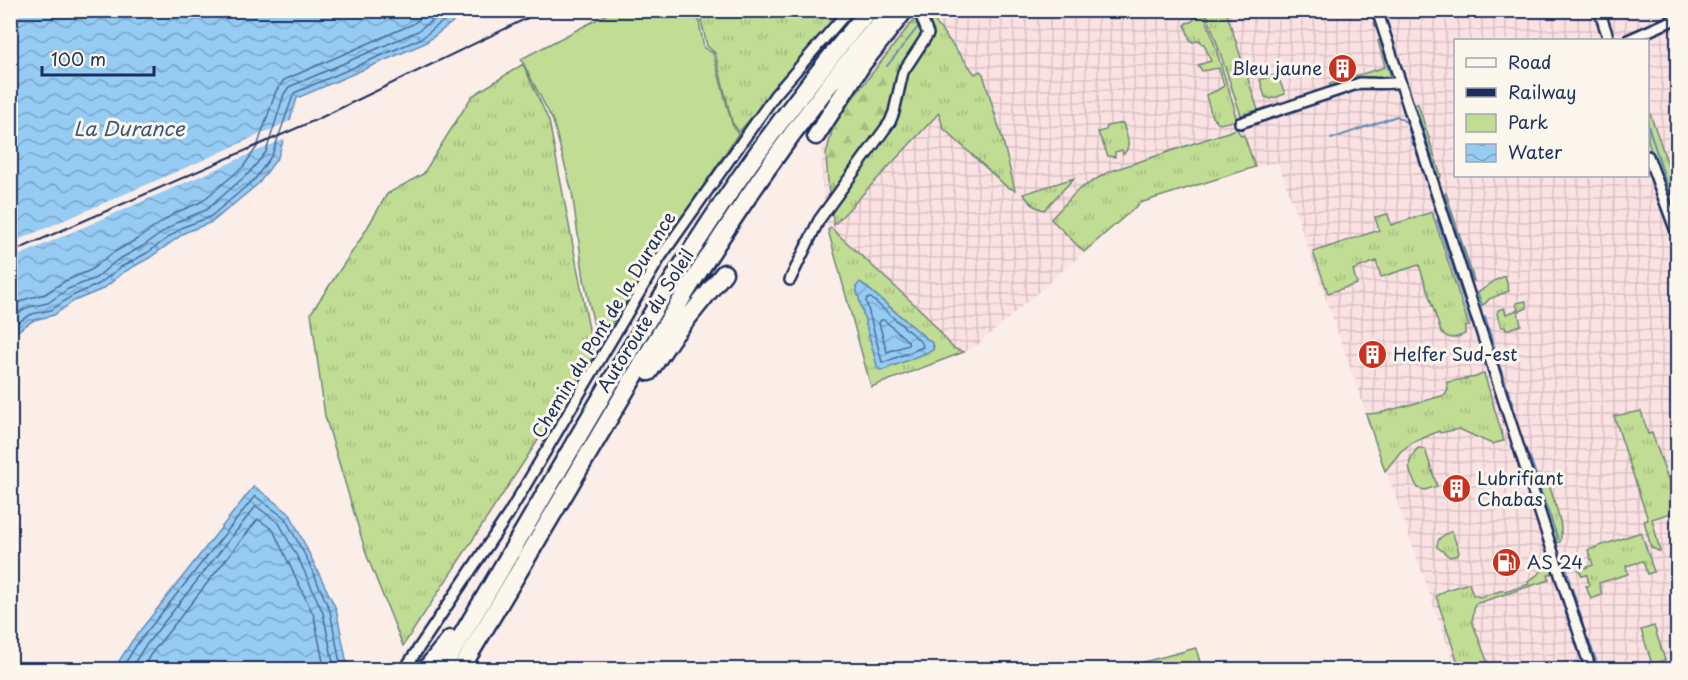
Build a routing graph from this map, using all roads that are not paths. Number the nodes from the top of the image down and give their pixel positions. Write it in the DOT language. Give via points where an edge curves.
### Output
graph roads {
  1 [pos="849,10"];
  2 [pos="868,10"];
  3 [pos="891,10"];
  4 [pos="905,10"];
  5 [pos="924,10"];
  6 [pos="1377,10"];
  7 [pos="1599,10"];
  8 [pos="1677,18"];
  9 [pos="1609,39"];
  10 [pos="1630,39"];
  11 [pos="1400,82"];
  12 [pos="1240,123"];
  13 [pos="816,136"];
  14 [pos="1649,161"];
  15 [pos="1677,237"];
  16 [pos="724,273"];
  17 [pos="790,280"];
  18 [pos="580,468"];
  19 [pos="480,604"];
  20 [pos="404,669"];
  21 [pos="425,669"];
  22 [pos="441,669"];
  23 [pos="460,669"];
  24 [pos="1590,669"];
  1 -- 20 [label="street, Chemin du Pont de la Durance" via="775,95 660,258 508,515"];
  2 -- 19 [label="highway, Autoroute du Soleil" via="789,110 709,224"];
  3 -- 18 [label="highway, Autoroute du Soleil" via="762,176 664,326"];
  4 -- 13 [label="highway" via="863,63"];
  5 -- 17 [label="street" via="922,19 928,34 903,72 890,122 819,220"];
  6 -- 11 [label="street"];
  7 -- 9 [label="street"];
  8 -- 10 [label="street"];
  11 -- 12 [label="street" via="1360,83"];
  11 -- 24 [label="street"];
  14 -- 15 [label="street"];
  16 -- 18 [label="highway" via="671,339"];
  18 -- 23 [label="highway, Autoroute du Soleil"];
  19 -- 21 [label="highway"];
  19 -- 22 [label="highway, Autoroute du Soleil"];
}
